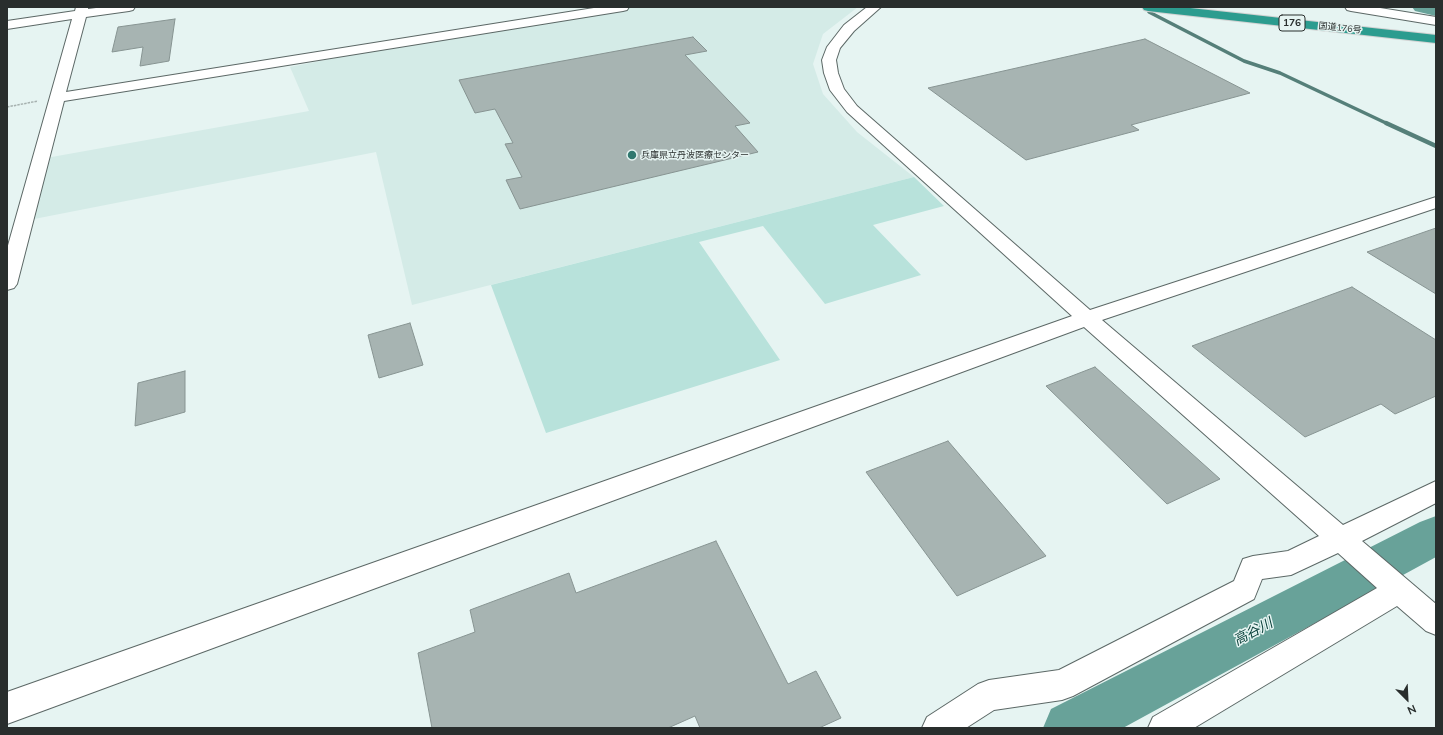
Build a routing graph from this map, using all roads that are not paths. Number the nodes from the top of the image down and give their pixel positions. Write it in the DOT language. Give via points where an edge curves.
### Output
graph roads {
  1 [pos="129,7"];
  2 [pos="623,7"];
  3 [pos="874,7"];
  4 [pos="1148,7"];
  5 [pos="1352,7"];
  6 [pos="81,10"];
  7 [pos="1436,21"];
  8 [pos="7,25"];
  9 [pos="1436,39"];
  10 [pos="57,98"];
  11 [pos="1436,202"];
  12 [pos="14,234"];
  13 [pos="7,284"];
  14 [pos="1087,318"];
  15 [pos="1436,491"];
  16 [pos="1348,544"];
  17 [pos="1400,590"];
  18 [pos="1432,613"];
  19 [pos="7,708"];
  20 [pos="938,728"];
  21 [pos="1164,728"];
  1 -- 6 [label="street"];
  2 -- 10 [label="street"];
  3 -- 14 [label="street" via="849,28 834,47 829,60 830,73 837,90 852,109"];
  4 -- 9 [label="highway, 国道176号 / 176"];
  5 -- 7 [label="street"];
  6 -- 8 [label="street"];
  6 -- 10 [label="street"];
  10 -- 12 [label="street"];
  11 -- 14 [label="street"];
  12 -- 13 [label="street"];
  14 -- 16 [label="street"];
  14 -- 19 [label="street"];
  15 -- 16 [label="street"];
  16 -- 17 [label="street"];
  16 -- 20 [label="street" via="1291,563 1253,568 1244,590 1062,684 989,695"];
  17 -- 18 [label="street"];
  17 -- 21 [label="street"];
}
